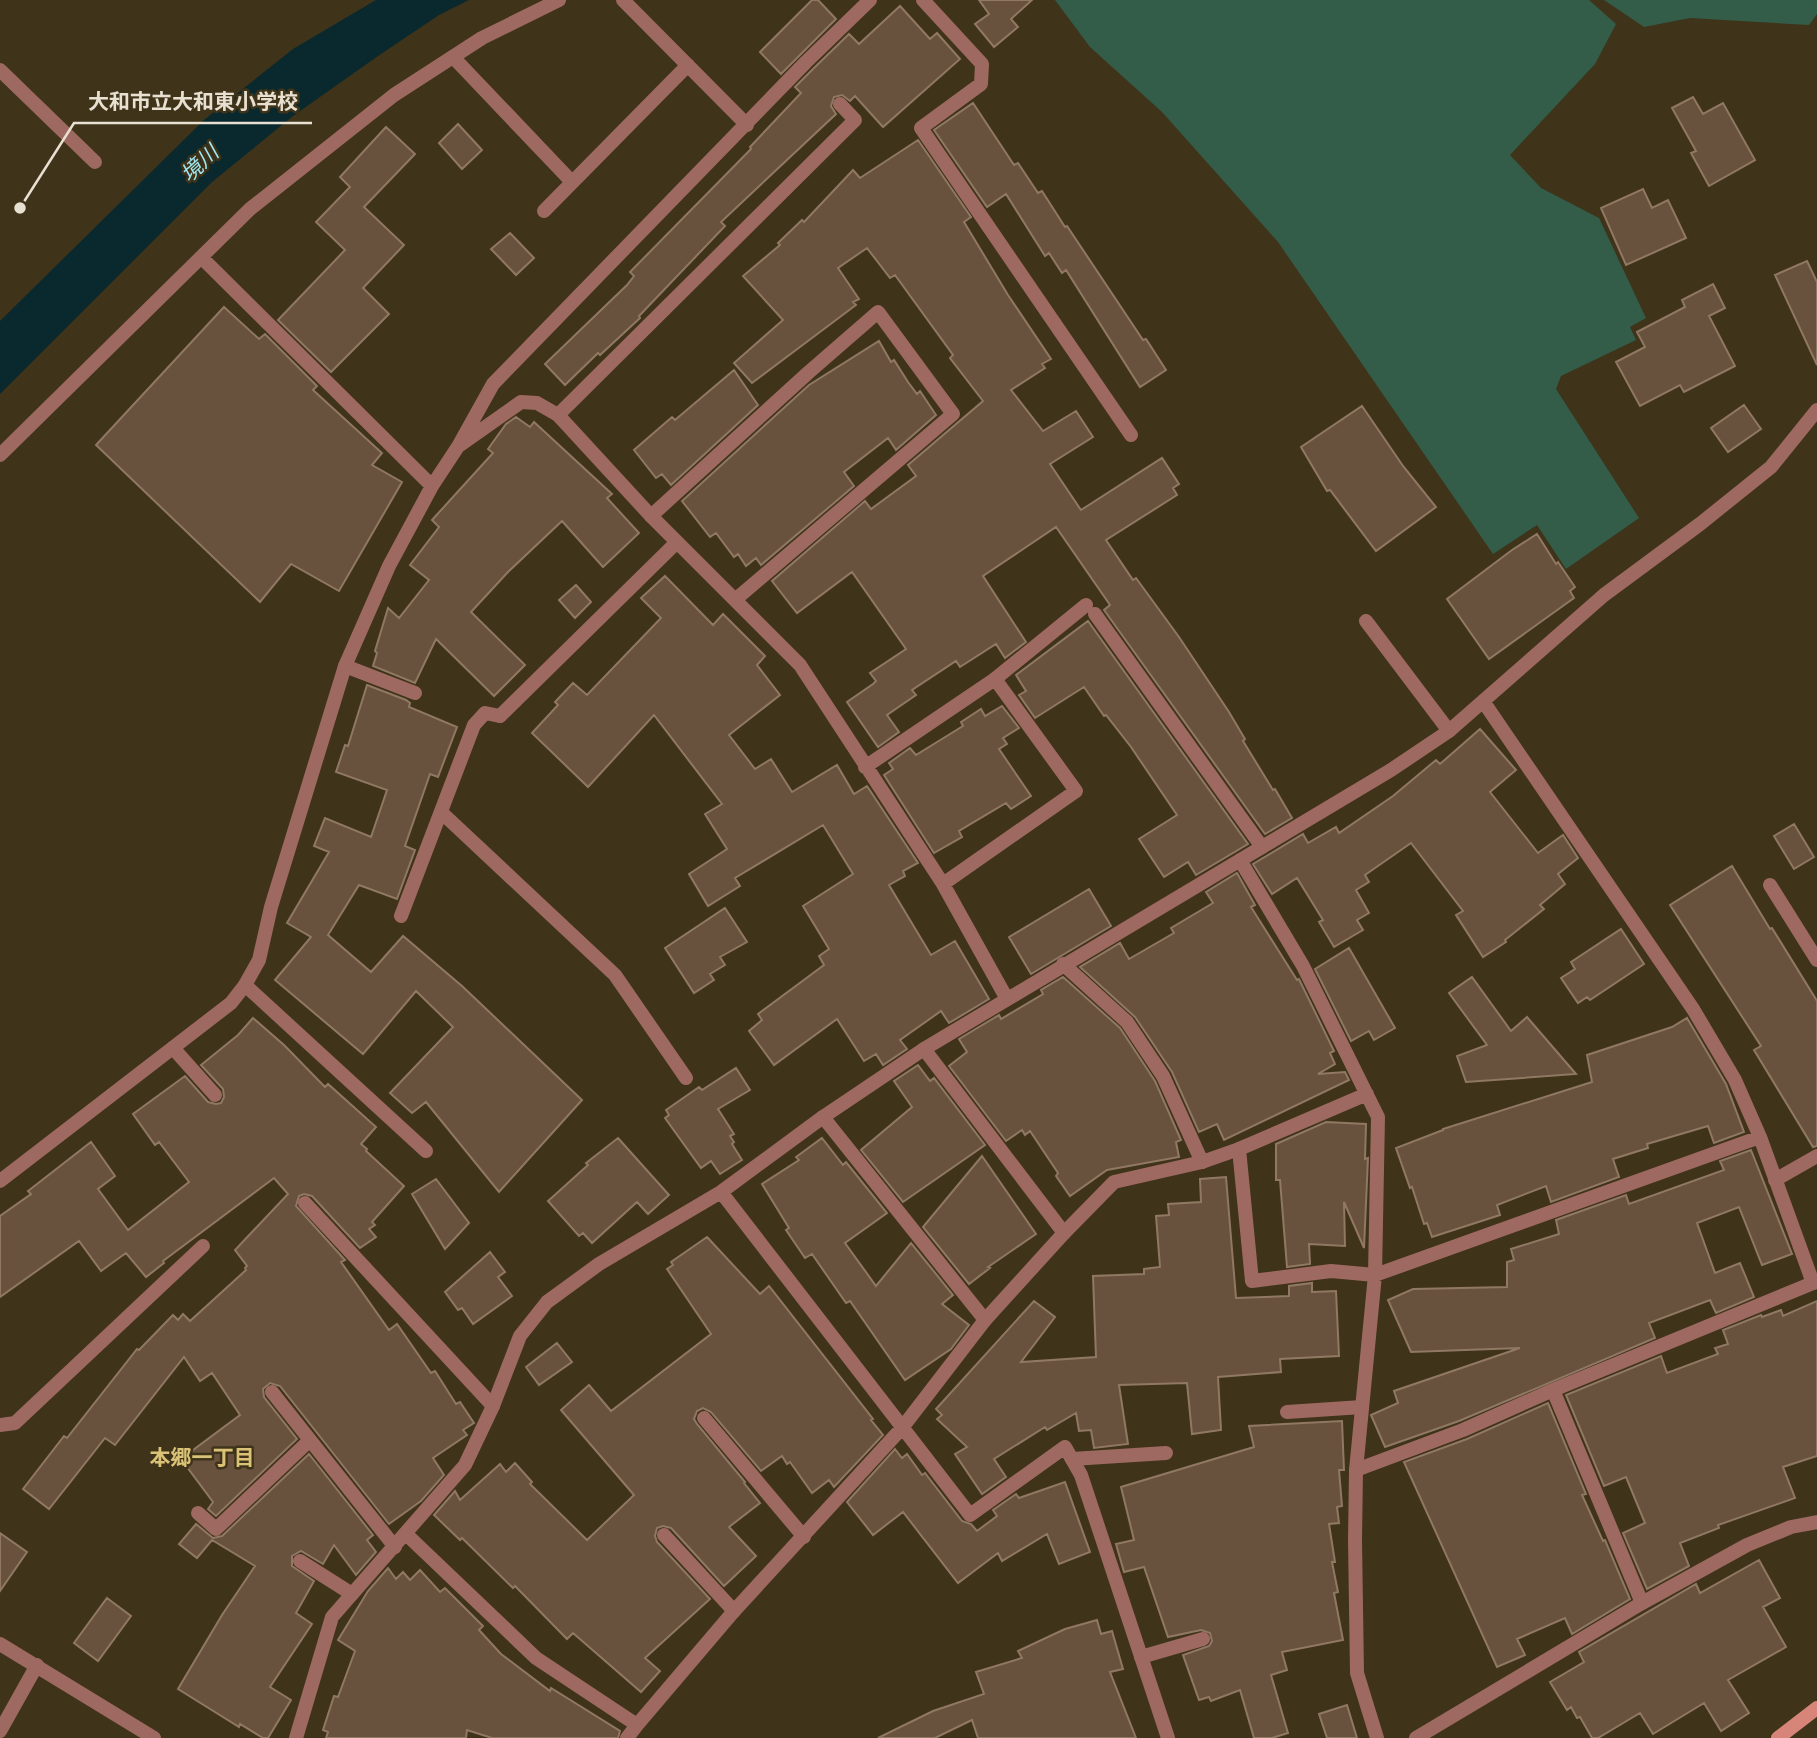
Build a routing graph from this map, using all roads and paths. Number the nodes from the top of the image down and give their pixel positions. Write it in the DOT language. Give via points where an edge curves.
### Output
graph roads {
  1 [pos="559,0"];
  2 [pos="623,0"];
  3 [pos="870,0"];
  4 [pos="923,0"];
  5 [pos="453,57"];
  6 [pos="688,65"];
  7 [pos="0,70"];
  8 [pos="840,104"];
  9 [pos="747,125"];
  10 [pos="94,162"];
  11 [pos="572,182"];
  12 [pos="544,211"];
  13 [pos="201,257"];
  14 [pos="1817,410"];
  15 [pos="558,415"];
  16 [pos="1131,435"];
  17 [pos="459,445"];
  18 [pos="0,454"];
  19 [pos="432,486"];
  20 [pos="651,516"];
  21 [pos="677,542"];
  22 [pos="736,599"];
  23 [pos="1366,621"];
  24 [pos="345,666"];
  25 [pos="995,679"];
  26 [pos="415,693"];
  27 [pos="1483,701"];
  28 [pos="1449,731"];
  29 [pos="865,767"];
  30 [pos="441,812"];
  31 [pos="1262,847"];
  32 [pos="1240,860"];
  33 [pos="943,884"];
  34 [pos="1770,885"];
  35 [pos="401,916"];
  36 [pos="1817,960"];
  37 [pos="1063,964"];
  38 [pos="245,985"];
  39 [pos="1007,999"];
  40 [pos="173,1048"];
  41 [pos="924,1049"];
  42 [pos="686,1078"];
  43 [pos="1367,1094"];
  44 [pos="215,1095"];
  45 [pos="823,1117"];
  46 [pos="1760,1137"];
  47 [pos="1239,1149"];
  48 [pos="426,1151"];
  49 [pos="1817,1156"];
  50 [pos="1202,1162"];
  51 [pos="1775,1180"];
  52 [pos="0,1181"];
  53 [pos="722,1192"];
  54 [pos="305,1203"];
  55 [pos="1064,1233"];
  56 [pos="204,1247"];
  57 [pos="1375,1275"];
  58 [pos="985,1320"];
  59 [pos="1553,1390"];
  60 [pos="272,1392"];
  61 [pos="493,1406"];
  62 [pos="1362,1407"];
  63 [pos="1287,1412"];
  64 [pos="704,1418"];
  65 [pos="0,1425"];
  66 [pos="902,1428"];
  67 [pos="310,1440"];
  68 [pos="1166,1453"];
  69 [pos="1072,1460"];
  70 [pos="1356,1470"];
  71 [pos="198,1513"];
  72 [pos="1817,1522"];
  73 [pos="406,1534"];
  74 [pos="664,1535"];
  75 [pos="804,1536"];
  76 [pos="394,1548"];
  77 [pos="300,1561"];
  78 [pos="352,1594"];
  79 [pos="1642,1603"];
  80 [pos="734,1611"];
  81 [pos="1203,1639"];
  82 [pos="0,1644"];
  83 [pos="1141,1657"];
  84 [pos="37,1665"];
  85 [pos="1817,1708"];
  86 [pos="637,1725"];
  87 [pos="0,1731"];
  88 [pos="154,1738"];
  89 [pos="296,1738"];
  90 [pos="627,1738"];
  91 [pos="1168,1738"];
  92 [pos="1377,1738"];
  93 [pos="1416,1738"];
  94 [pos="1778,1738"];
  1 -- 5 [label="street"];
  2 -- 6 [label="street"];
  3 -- 9 [label="street"];
  4 -- 16 [label="street" via="982,64 981,84 921,128"];
  5 -- 11 [label="street"];
  5 -- 13 [label="street" via="394,95 270,192"];
  6 -- 9 [label="street"];
  6 -- 11 [label="street"];
  7 -- 10 [label="street"];
  8 -- 15 [label="street" via="855,120"];
  9 -- 17 [label="street" via="493,384"];
  11 -- 12 [label="street"];
  13 -- 18 [label="street"];
  13 -- 19 [label="street"];
  14 -- 27 [label="street" via="1771,467 1604,595"];
  15 -- 17 [label="street" via="537,403 521,402"];
  15 -- 20 [label="street"];
  17 -- 19 [label="street"];
  19 -- 24 [label="street" via="389,566"];
  20 -- 21 [label="street"];
  20 -- 22 [label="street" via="878,313 953,414"];
  21 -- 22 [label="street"];
  21 -- 30 [label="street" via="500,716 485,713 474,725"];
  22 -- 29 [label="street" via="800,665"];
  23 -- 28 [label="street"];
  24 -- 26 [label="street"];
  24 -- 38 [label="street" via="259,960"];
  25 -- 29 [label="street"];
  25 -- 31 [label="street" via="1091,610"];
  25 -- 33 [label="street" via="1076,790"];
  27 -- 28 [label="street"];
  27 -- 46 [label="street" via="1693,1009 1735,1080"];
  28 -- 31 [label="street"];
  29 -- 33 [label="street"];
  30 -- 35 [label="street"];
  30 -- 42 [label="street" via="615,975"];
  31 -- 32 [label="street"];
  32 -- 37 [label="street"];
  32 -- 43 [label="street" via="1303,966"];
  33 -- 39 [label="street"];
  34 -- 36 [label="street"];
  37 -- 39 [label="street"];
  37 -- 50 [label="street" via="1127,1022 1163,1076"];
  38 -- 40 [label="street" via="231,1003"];
  38 -- 48 [label="street"];
  39 -- 41 [label="street"];
  40 -- 44 [label="street"];
  40 -- 52 [label="street"];
  41 -- 45 [label="street"];
  41 -- 55 [label="street"];
  43 -- 47 [label="street"];
  43 -- 57 [label="street" via="1378,1116"];
  45 -- 53 [label="street"];
  45 -- 58 [label="street"];
  46 -- 51 [label="street"];
  46 -- 57 [label="street"];
  47 -- 50 [label="street"];
  47 -- 57 [label="street" via="1252,1281 1331,1271"];
  49 -- 51 [label="street"];
  50 -- 55 [label="street" via="1114,1182"];
  51 -- 59 [label="street" via="1813,1283"];
  53 -- 61 [label="street" via="599,1264 547,1303 520,1336"];
  53 -- 66 [label="street"];
  54 -- 61 [label="street"];
  55 -- 58 [label="street"];
  56 -- 65 [label="street" via="15,1423"];
  57 -- 62 [label="street"];
  58 -- 66 [label="street"];
  59 -- 70 [label="street"];
  59 -- 79 [label="street"];
  60 -- 67 [label="street"];
  61 -- 73 [label="street" via="465,1465"];
  62 -- 63 [label="street"];
  62 -- 70 [label="street"];
  64 -- 75 [label="street"];
  66 -- 69 [label="street" via="970,1515 1065,1447"];
  66 -- 75 [label="street"];
  67 -- 71 [label="street" via="216,1529"];
  67 -- 76 [label="street"];
  68 -- 69 [label="street"];
  69 -- 83 [label="street" via="1081,1475"];
  70 -- 92 [label="street" via="1357,1673"];
  72 -- 79 [label="street" via="1747,1545"];
  73 -- 76 [label="street"];
  73 -- 86 [label="street" via="536,1658"];
  74 -- 80 [label="street"];
  75 -- 80 [label="street"];
  76 -- 78 [label="street"];
  77 -- 78 [label="street"];
  78 -- 89 [label="street" via="332,1617"];
  79 -- 93 [label="street"];
  80 -- 86 [label="street"];
  81 -- 83 [label="street"];
  82 -- 84 [label="street"];
  83 -- 91 [label="street"];
  84 -- 87 [label="street"];
  84 -- 88 [label="street"];
  85 -- 94 [label="main road"];
  86 -- 90 [label="street"];
}
